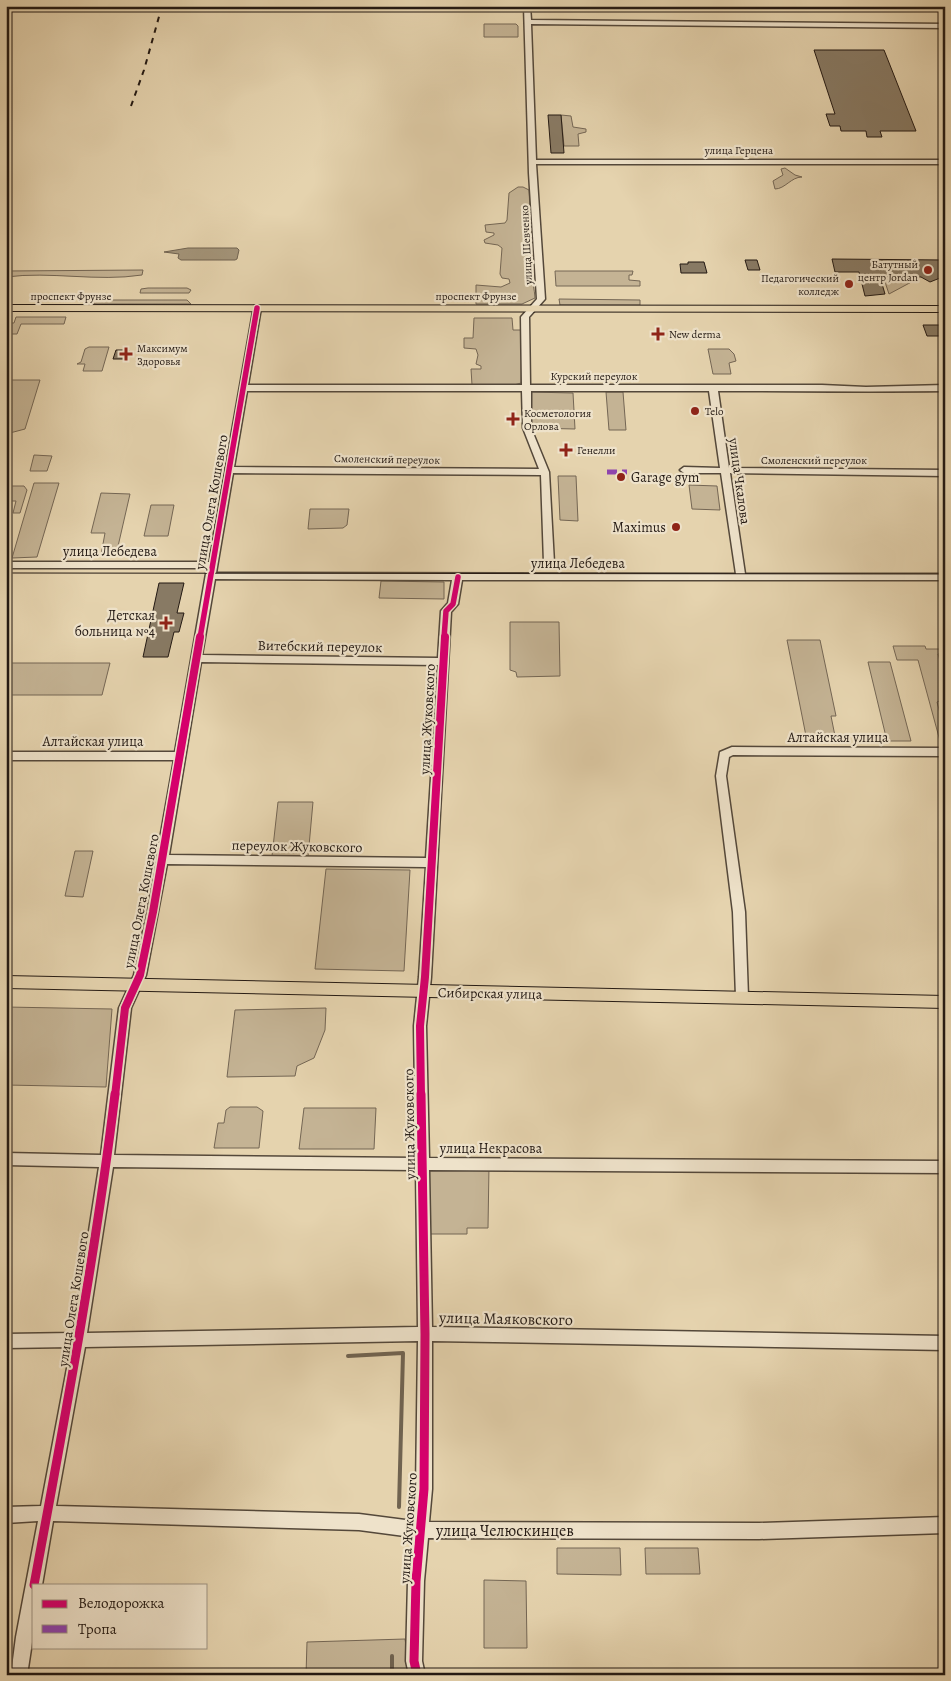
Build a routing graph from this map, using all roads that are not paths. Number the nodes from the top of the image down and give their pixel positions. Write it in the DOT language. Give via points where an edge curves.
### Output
graph roads {
  1 [pos="527,6"];
  2 [pos="528,22"];
  3 [pos="945,26"];
  4 [pos="533,162"];
  5 [pos="945,162"];
  6 [pos="6,308"];
  7 [pos="257,308"];
  8 [pos="533,309"];
  9 [pos="945,309"];
  10 [pos="526,387"];
  11 [pos="243,388"];
  12 [pos="713,388"];
  13 [pos="945,388"];
  14 [pos="229,470"];
  15 [pos="684,470"];
  16 [pos="725,471"];
  17 [pos="546,472"];
  18 [pos="945,473"];
  19 [pos="549,563"];
  20 [pos="6,565"];
  21 [pos="212,570"];
  22 [pos="458,577"];
  23 [pos="741,577"];
  24 [pos="945,577"];
  25 [pos="197,658"];
  26 [pos="443,662"];
  27 [pos="945,752"];
  28 [pos="6,756"];
  29 [pos="179,756"];
  30 [pos="162,859"];
  31 [pos="432,863"];
  32 [pos="6,982"];
  33 [pos="136,984"];
  34 [pos="423,991"];
  35 [pos="742,998"];
  36 [pos="945,1002"];
  37 [pos="6,1159"];
  38 [pos="107,1161"];
  39 [pos="423,1164"];
  40 [pos="945,1166"];
  41 [pos="425,1334"];
  42 [pos="80,1340"];
  43 [pos="6,1341"];
  44 [pos="945,1343"];
  45 [pos="48,1514"];
  46 [pos="6,1515"];
  47 [pos="945,1525"];
  48 [pos="421,1530"];
  49 [pos="34,1584"];
  50 [pos="32,1596"];
  51 [pos="19,1675"];
  52 [pos="417,1675"];
  1 -- 2 [label="street, улица Шевченко"];
  2 -- 3 [label="street"];
  2 -- 4 [label="street, улица Шевченко"];
  4 -- 5 [label="street, улица Герцена"];
  4 -- 8 [label="street, улица Шевченко" via="541,299"];
  6 -- 7 [label="main road, проспект Фрунзе"];
  7 -- 8 [label="main road, проспект Фрунзе"];
  7 -- 11 [label="street, улица Олега Кошевого"];
  8 -- 9 [label="main road, проспект Фрунзе"];
  8 -- 10 [label="street, улица Шевченко" via="525,317"];
  10 -- 11 [label="street, Курский переулок"];
  10 -- 12 [label="street, Курский переулок"];
  10 -- 17 [label="street, улица Шевченко" via="527,428"];
  11 -- 14 [label="street, улица Олега Кошевого"];
  12 -- 13 [label="street, Курский переулок"];
  12 -- 16 [label="street, улица Чкалова"];
  14 -- 17 [label="street, Смоленский переулок"];
  14 -- 21 [label="street, улица Олега Кошевого"];
  15 -- 16 [label="street, Смоленский переулок"];
  16 -- 18 [label="street, Смоленский переулок"];
  16 -- 23 [label="street, улица Чкалова"];
  17 -- 19 [label="street, улица Шевченко"];
  20 -- 21 [label="street, улица Лебедева"];
  21 -- 22 [label="street, улица Лебедева"];
  21 -- 25 [label="street, улица Олега Кошевого"];
  22 -- 23 [label="street, улица Лебедева"];
  22 -- 26 [label="street, улица Жуковского" via="453,604 446,611"];
  23 -- 24 [label="street, улица Лебедева"];
  25 -- 26 [label="street, Витебский переулок"];
  25 -- 29 [label="street, улица Олега Кошевого"];
  26 -- 31 [label="street, улица Жуковского"];
  27 -- 35 [label="street, Алтайская улица" via="732,751 724,755 721,776 739,912"];
  28 -- 29 [label="street, Алтайская улица"];
  29 -- 30 [label="street, улица Олега Кошевого"];
  30 -- 31 [label="street, переулок Жуковского"];
  30 -- 33 [label="street, улица Олега Кошевого"];
  31 -- 34 [label="street, улица Жуковского"];
  32 -- 33 [label="main road, Сибирская улица"];
  33 -- 34 [label="main road, Сибирская улица"];
  33 -- 38 [label="street, улица Олега Кошевого" via="125,1008"];
  34 -- 35 [label="main road, Сибирская улица"];
  34 -- 39 [label="street, улица Жуковского" via="420,1026"];
  35 -- 36 [label="main road, Сибирская улица"];
  37 -- 38 [label="street, улица Некрасова"];
  38 -- 39 [label="street, улица Некрасова"];
  38 -- 42 [label="street, улица Олега Кошевого"];
  39 -- 40 [label="street, улица Некрасова"];
  39 -- 41 [label="street, улица Жуковского"];
  41 -- 42 [label="street, улица Маяковского"];
  41 -- 44 [label="street, улица Маяковского"];
  41 -- 48 [label="street, улица Жуковского"];
  42 -- 43 [label="street, улица Маяковского"];
  42 -- 45 [label="street, улица Олега Кошевого"];
  45 -- 46 [label="street, улица Челюскинцев"];
  45 -- 48 [label="street, улица Челюскинцев" via="359,1522"];
  45 -- 49 [label="street, улица Олега Кошевого"];
  47 -- 48 [label="street, улица Челюскинцев" via="759,1531"];
  48 -- 52 [label="street, улица Жуковского" via="416,1581 414,1662"];
  50 -- 51 [label="street, улица Олега Кошевого"];
}
